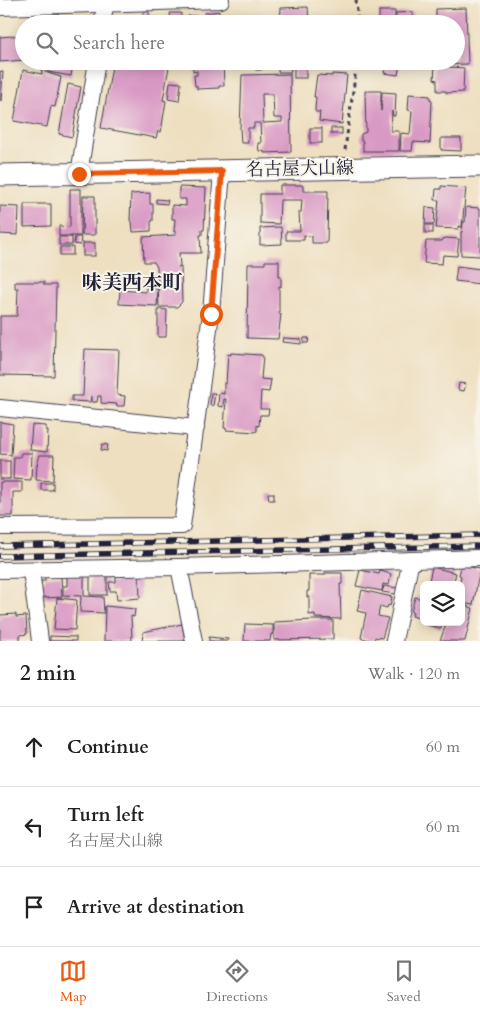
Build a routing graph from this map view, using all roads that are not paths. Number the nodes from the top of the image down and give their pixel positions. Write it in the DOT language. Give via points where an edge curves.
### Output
graph roads {
  1 [pos="220,0"];
  2 [pos="106,2"];
  3 [pos="0,7"];
  4 [pos="104,15"];
  5 [pos="96,70"];
  6 [pos="480,166"];
  7 [pos="222,171"];
  8 [pos="79,174"];
  9 [pos="0,175"];
  10 [pos="0,408"];
  11 [pos="196,428"];
  12 [pos="0,527"];
  13 [pos="480,558"];
  14 [pos="411,560"];
  15 [pos="179,567"];
  16 [pos="0,570"];
  17 [pos="31,570"];
  18 [pos="40,641"];
  19 [pos="194,641"];
  20 [pos="394,641"];
  1 -- 2 [label="street"];
  2 -- 3 [label="street"];
  2 -- 4 [label="street"];
  5 -- 8 [label="street"];
  6 -- 7 [label="main road, 名古屋犬山線"];
  7 -- 8 [label="main road, 名古屋犬山線"];
  7 -- 11 [label="street" via="211,314"];
  8 -- 9 [label="main road, 名古屋犬山線"];
  10 -- 11 [label="street"];
  11 -- 12 [label="street" via="182,526"];
  13 -- 14 [label="street"];
  14 -- 15 [label="street"];
  14 -- 20 [label="street"];
  15 -- 17 [label="street"];
  15 -- 19 [label="street"];
  16 -- 17 [label="street"];
  17 -- 18 [label="street"];
}
